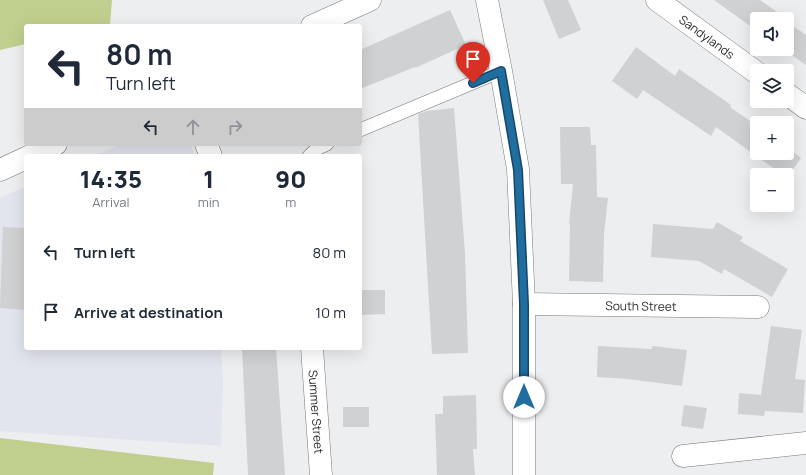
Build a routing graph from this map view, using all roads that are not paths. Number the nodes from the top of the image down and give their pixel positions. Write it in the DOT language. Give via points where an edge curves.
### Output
graph roads {
  1 [pos="370,0"];
  2 [pos="488,0"];
  3 [pos="656,0"];
  4 [pos="316,24"];
  5 [pos="750,67"];
  6 [pos="501,71"];
  7 [pos="794,99"];
  8 [pos="806,108"];
  9 [pos="362,129"];
  10 [pos="52,146"];
  11 [pos="322,146"];
  12 [pos="34,154"];
  13 [pos="312,154"];
  14 [pos="24,159"];
  15 [pos="0,170"];
  16 [pos="524,304"];
  17 [pos="758,306"];
  18 [pos="312,350"];
  19 [pos="806,443"];
  20 [pos="683,456"];
  21 [pos="321,475"];
  22 [pos="524,475"];
  1 -- 4 [label="street"];
  2 -- 6 [label="street"];
  3 -- 5 [label="street, Sandylands"];
  6 -- 9 [label="lane"];
  6 -- 16 [label="street" via="518,170"];
  7 -- 8 [label="street"];
  10 -- 12 [label="street"];
  11 -- 13 [label="lane"];
  14 -- 15 [label="street"];
  16 -- 17 [label="street, South Street"];
  16 -- 22 [label="street"];
  18 -- 21 [label="street, Summer Street"];
  19 -- 20 [label="street"];
}
